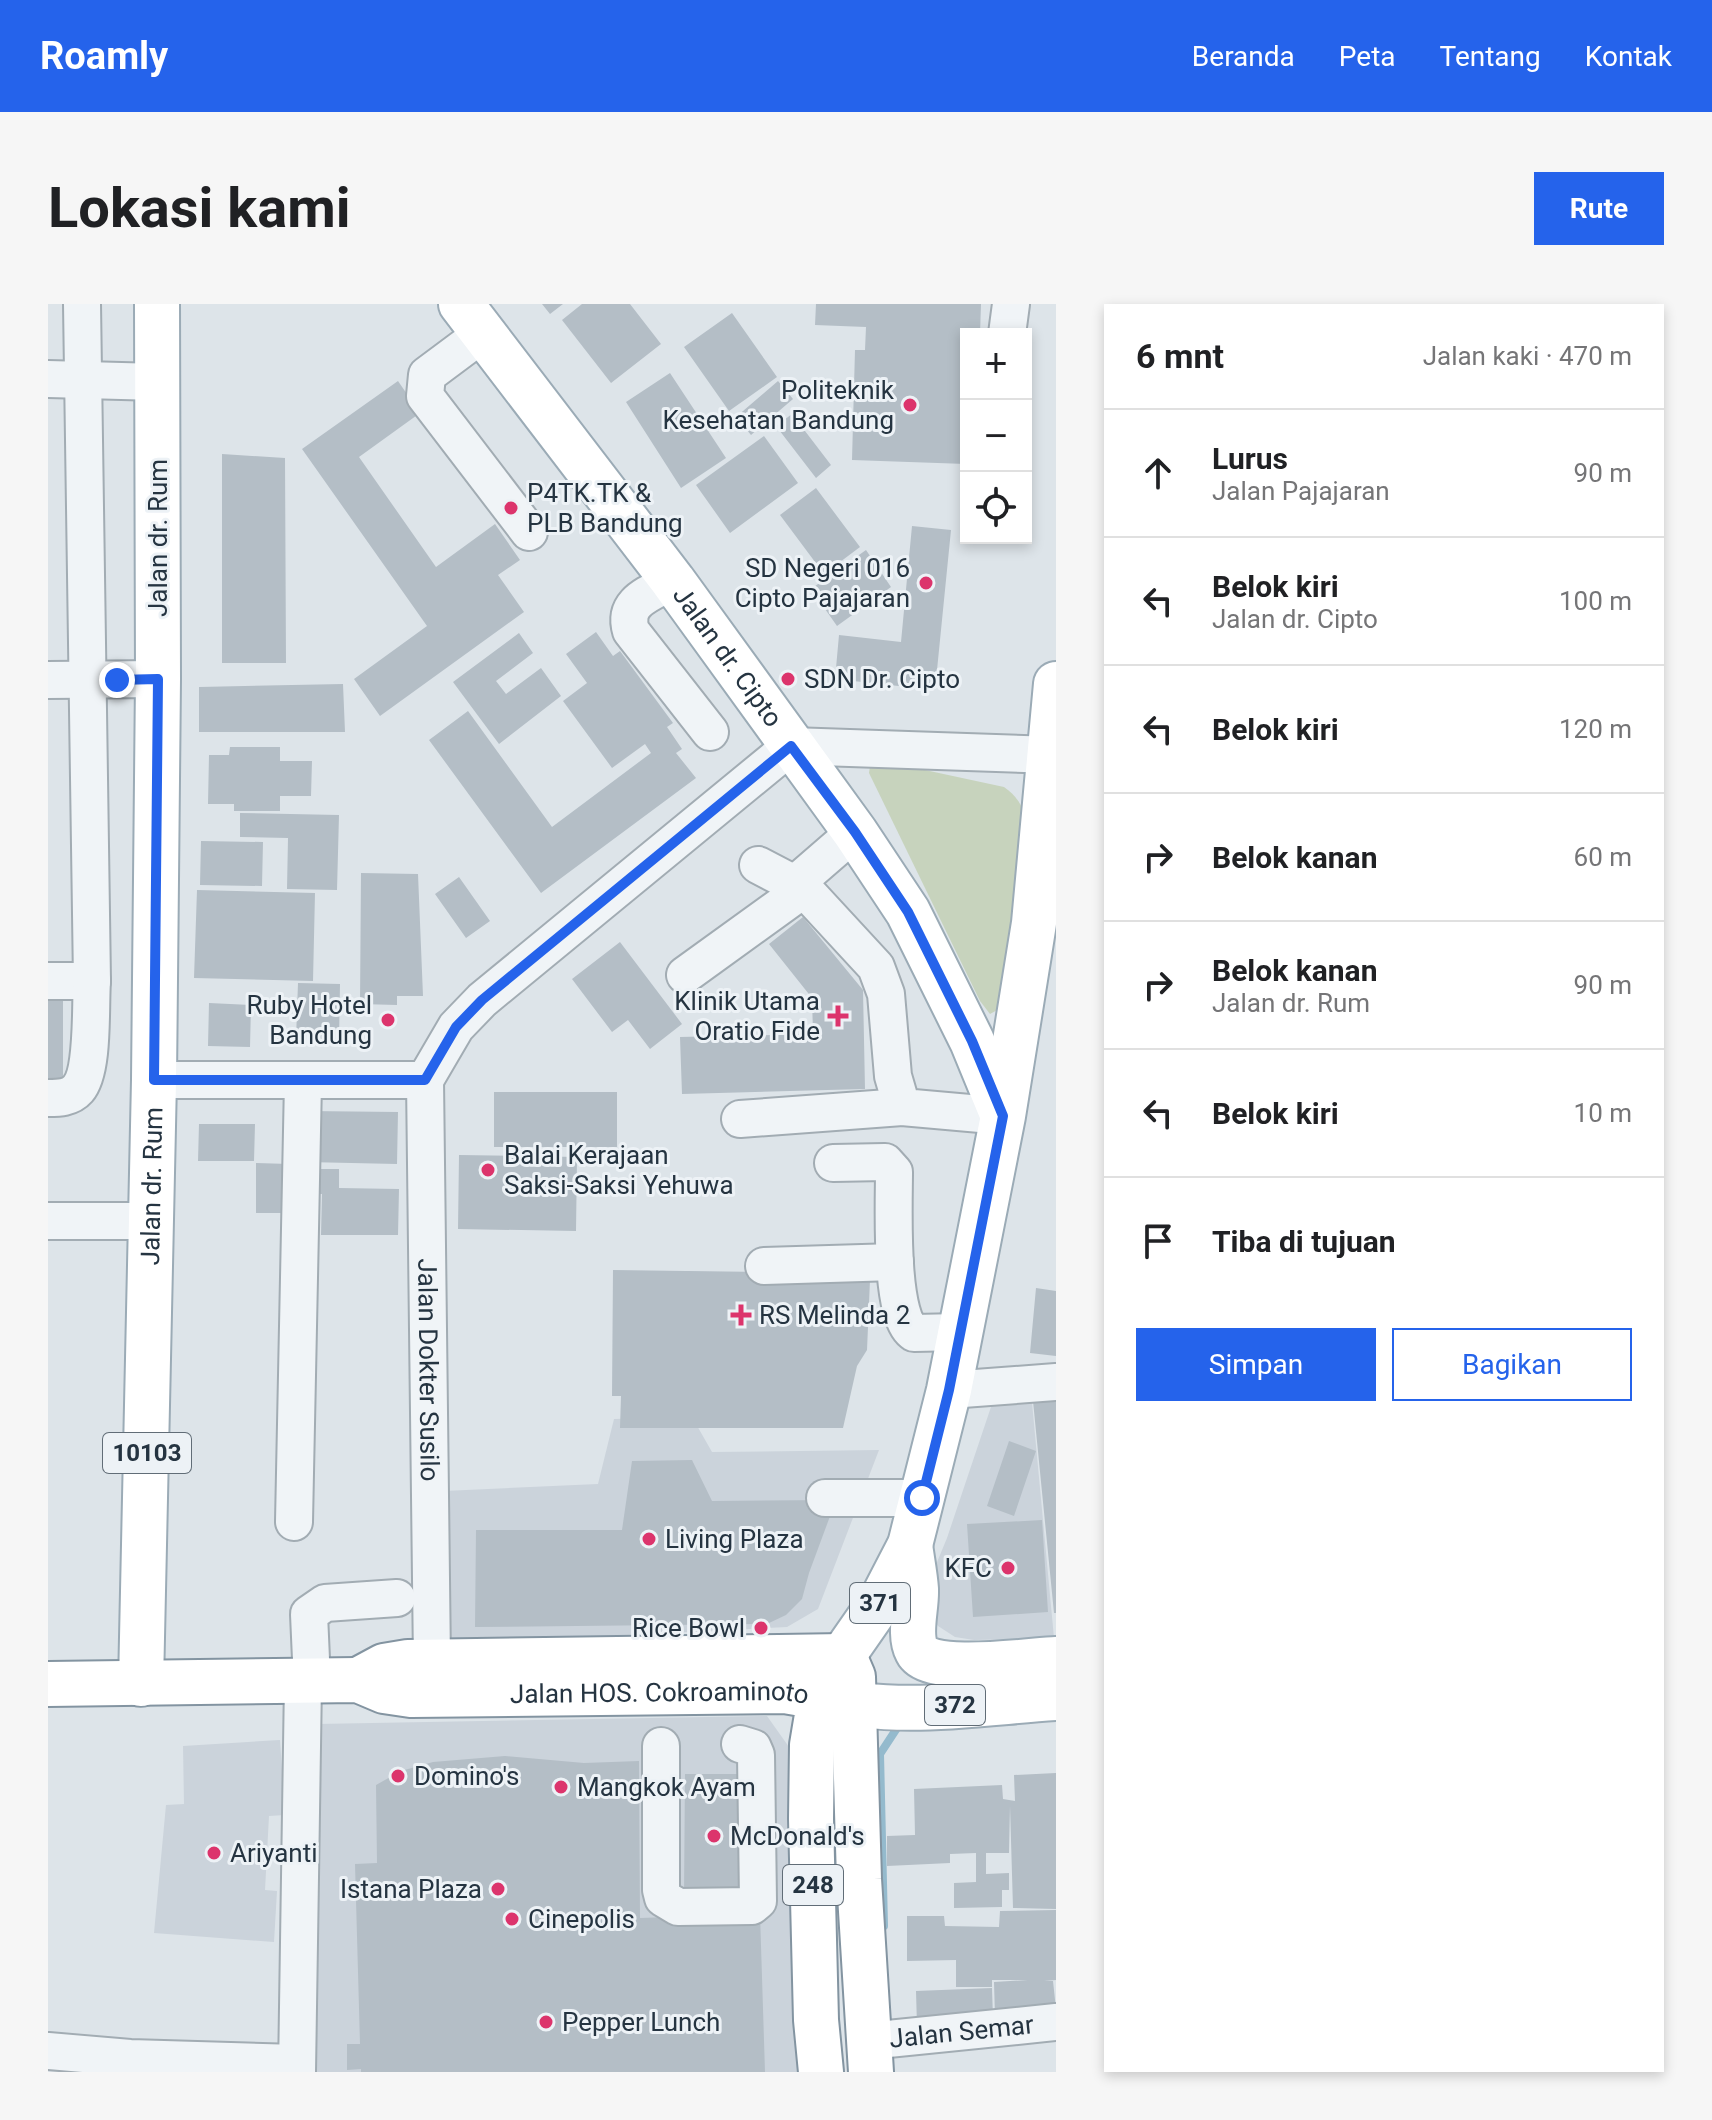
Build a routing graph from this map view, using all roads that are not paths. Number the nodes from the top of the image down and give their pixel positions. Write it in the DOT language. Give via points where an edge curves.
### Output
graph roads {
  1 [pos="82,304"];
  2 [pos="157,304"];
  3 [pos="1011,304"];
  4 [pos="472,319"];
  5 [pos="1008,328"];
  6 [pos="65,380"];
  7 [pos="158,382"];
  8 [pos="529,532"];
  9 [pos="673,581"];
  10 [pos="158,679"];
  11 [pos="48,680"];
  12 [pos="86,681"];
  13 [pos="1056,684"];
  14 [pos="710,732"];
  15 [pos="791,746"];
  16 [pos="1053,754"];
  17 [pos="862,844"];
  18 [pos="758,865"];
  19 [pos="804,890"];
  20 [pos="685,975"];
  21 [pos="48,981"];
  22 [pos="92,981"];
  23 [pos="154,1080"];
  24 [pos="425,1080"];
  25 [pos="303,1082"];
  26 [pos="48,1098"];
  27 [pos="902,1107"];
  28 [pos="1003,1116"];
  29 [pos="740,1119"];
  30 [pos="833,1163"];
  31 [pos="48,1221"];
  32 [pos="151,1221"];
  33 [pos="895,1262"];
  34 [pos="764,1266"];
  35 [pos="960,1332"];
  36 [pos="1056,1382"];
  37 [pos="949,1390"];
  38 [pos="825,1498"];
  39 [pos="922,1498"];
  40 [pos="294,1522"];
  41 [pos="910,1545"];
  42 [pos="397,1598"];
  43 [pos="844,1656"];
  44 [pos="1056,1659"];
  45 [pos="432,1662"];
  46 [pos="358,1680"];
  47 [pos="308,1682"];
  48 [pos="48,1684"];
  49 [pos="141,1684"];
  50 [pos="1056,1698"];
  51 [pos="837,1702"];
  52 [pos="740,1744"];
  53 [pos="661,1746"];
  54 [pos="1056,2022"];
  55 [pos="48,2051"];
  56 [pos="869,2057"];
  57 [pos="297,2068"];
  58 [pos="821,2072"];
  1 -- 6 [label="street"];
  2 -- 7 [label="main road, Jalan dr. Rum / 10103"];
  3 -- 5 [label="street"];
  4 -- 8 [label="street" via="427,375 425,396"];
  4 -- 9 [label="main road, Jalan dr. Cipto"];
  6 -- 7 [label="street"];
  6 -- 12 [label="street"];
  7 -- 10 [label="main road, Jalan dr. Rum / 10103"];
  9 -- 14 [label="street" via="632,606 628,619 631,631"];
  9 -- 15 [label="main road, Jalan dr. Cipto"];
  10 -- 12 [label="street"];
  10 -- 23 [label="main road, Jalan dr. Rum / 10103"];
  11 -- 12 [label="street"];
  12 -- 22 [label="street"];
  13 -- 16 [label="main road, 371"];
  15 -- 16 [label="street"];
  15 -- 17 [label="main road, Jalan dr. Cipto"];
  15 -- 24 [label="street" via="482,1000 456,1027"];
  16 -- 28 [label="main road, 371" via="1034,923"];
  17 -- 19 [label="street"];
  17 -- 28 [label="main road, Jalan dr. Cipto" via="908,912"];
  18 -- 19 [label="street"];
  19 -- 20 [label="street"];
  19 -- 27 [label="street" via="876,967 886,994 893,1076"];
  21 -- 22 [label="street"];
  22 -- 26 [label="street" via="86,1075 77,1091"];
  23 -- 25 [label="street"];
  23 -- 32 [label="main road, Jalan dr. Rum / 10103"];
  24 -- 25 [label="street"];
  24 -- 45 [label="street, Jalan Dokter Susilo"];
  25 -- 40 [label="street"];
  27 -- 28 [label="street"];
  27 -- 29 [label="street"];
  28 -- 35 [label="main road, 371"];
  30 -- 33 [label="street" via="891,1166"];
  31 -- 32 [label="street"];
  32 -- 49 [label="main road, Jalan dr. Rum / 10103"];
  33 -- 34 [label="street"];
  33 -- 35 [label="street" via="902,1318 909,1329"];
  35 -- 37 [label="main road, 371"];
  36 -- 37 [label="street"];
  37 -- 39 [label="main road, 371"];
  38 -- 39 [label="street"];
  39 -- 41 [label="main road, 371"];
  41 -- 43 [label="main road, 371"];
  41 -- 44 [label="main road" via="916,1589 913,1637 926,1662"];
  42 -- 47 [label="street" via="325,1603 309,1614"];
  43 -- 45 [label="main road, Jalan HOS. Cokroaminoto"];
  43 -- 51 [label="main road, 248" via="853,1677"];
  45 -- 46 [label="main road, Jalan HOS. Cokroaminoto" via="384,1666"];
  46 -- 47 [label="main road, Jalan HOS. Cokroaminoto"];
  46 -- 51 [label="main road, Jalan HOS. Cokroaminoto" via="411,1695 785,1691"];
  47 -- 49 [label="main road, Jalan HOS. Cokroaminoto"];
  47 -- 57 [label="street"];
  48 -- 49 [label="main road, Jalan HOS. Cokroaminoto"];
  50 -- 51 [label="main road, Jalan HOS. Cokroaminoto / 372" via="911,1707"];
  51 -- 56 [label="main road, 248" via="859,1879"];
  51 -- 58 [label="main road, 248" via="812,1745"];
  52 -- 53 [label="street" via="753,1748 756,1755 758,1901 752,1906 678,1907 663,1898"];
  54 -- 56 [label="street, Jalan Semar"];
  55 -- 57 [label="street"];
}
